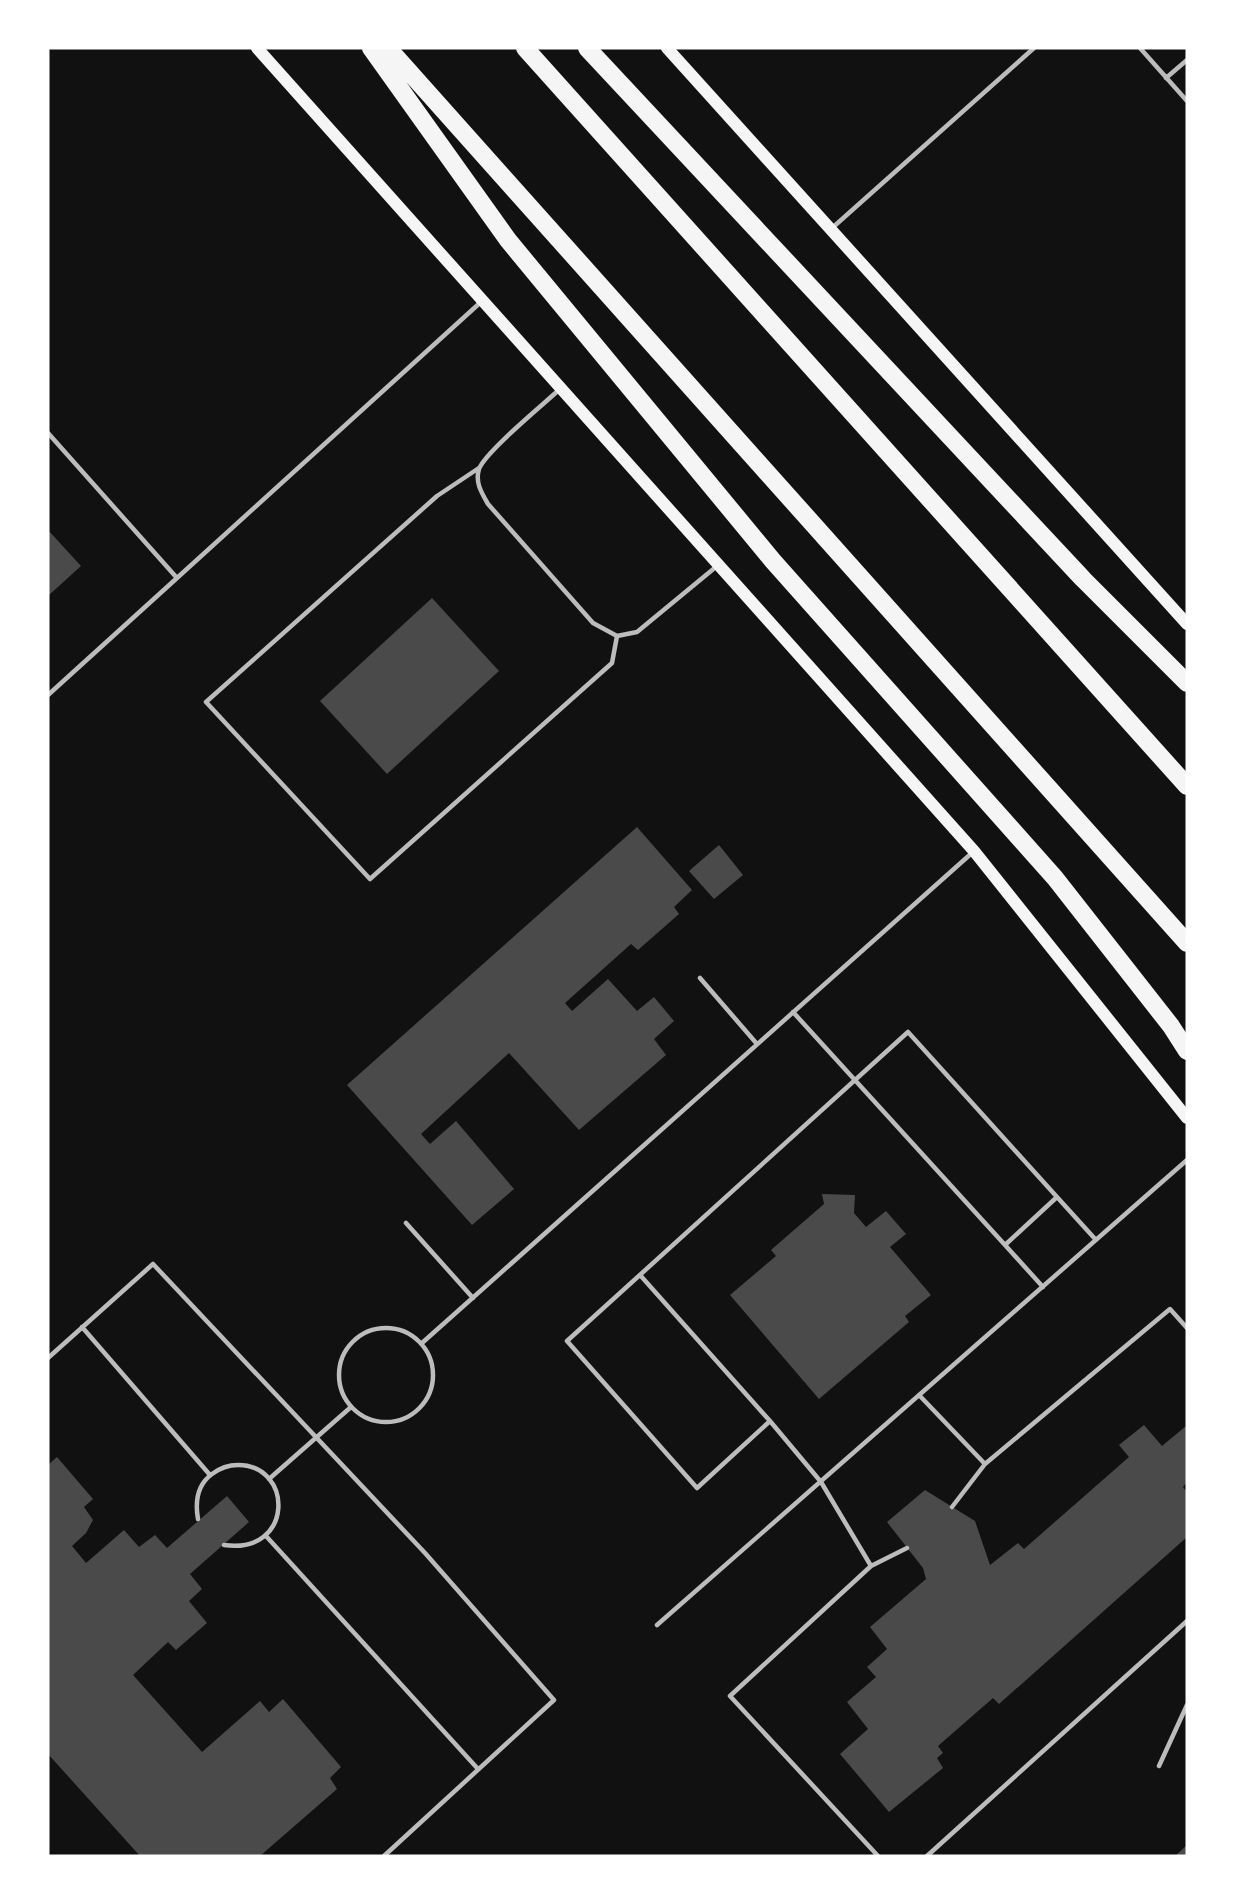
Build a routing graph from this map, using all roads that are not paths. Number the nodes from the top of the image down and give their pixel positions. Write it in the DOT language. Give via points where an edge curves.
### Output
graph roads {
  1 [pos="257,48"];
  2 [pos="371,48"];
  3 [pos="388,48"];
  4 [pos="525,48"];
  5 [pos="587,48"];
  6 [pos="667,48"];
  7 [pos="1034,48"];
  8 [pos="1140,48"];
  9 [pos="1187,60"];
  10 [pos="1167,78"];
  11 [pos="1187,101"];
  12 [pos="831,229"];
  13 [pos="482,301"];
  14 [pos="561,388"];
  15 [pos="48,433"];
  16 [pos="480,468"];
  17 [pos="719,565"];
  18 [pos="177,578"];
  19 [pos="1187,624"];
  20 [pos="617,636"];
  21 [pos="1187,683"];
  22 [pos="48,695"];
  23 [pos="1187,786"];
  24 [pos="974,850"];
  25 [pos="1187,943"];
  26 [pos="700,978"];
  27 [pos="793,1012"];
  28 [pos="757,1044"];
  29 [pos="1187,1051"];
  30 [pos="854,1078"];
  31 [pos="1187,1118"];
  32 [pos="1187,1160"];
  33 [pos="1057,1197"];
  34 [pos="406,1223"];
  35 [pos="1096,1240"];
  36 [pos="1005,1245"];
  37 [pos="640,1275"];
  38 [pos="1043,1287"];
  39 [pos="472,1298"];
  40 [pos="82,1327"];
  41 [pos="1187,1328"];
  42 [pos="422,1343"];
  43 [pos="48,1358"];
  44 [pos="919,1395"];
  45 [pos="351,1407"];
  46 [pos="770,1421"];
  47 [pos="316,1437"];
  48 [pos="985,1464"];
  49 [pos="210,1475"];
  50 [pos="269,1479"];
  51 [pos="821,1482"];
  52 [pos="952,1507"];
  53 [pos="198,1519"];
  54 [pos="266,1536"];
  55 [pos="224,1545"];
  56 [pos="908,1548"];
  57 [pos="871,1566"];
  58 [pos="1187,1621"];
  59 [pos="657,1625"];
  60 [pos="1187,1705"];
  61 [pos="1159,1766"];
  62 [pos="478,1769"];
  63 [pos="384,1856"];
  64 [pos="878,1856"];
  65 [pos="927,1856"];
  1 -- 13 [label="main road"];
  2 -- 29 [label="highway" via="516,249 773,561 1055,878"];
  3 -- 25 [label="highway"];
  4 -- 23 [label="highway"];
  5 -- 21 [label="highway" via="1083,579"];
  6 -- 12 [label="main road"];
  7 -- 12 [label="lane"];
  8 -- 10 [label="lane"];
  9 -- 10 [label="lane"];
  10 -- 11 [label="lane"];
  12 -- 19 [label="main road"];
  13 -- 14 [label="main road"];
  13 -- 18 [label="lane"];
  14 -- 16 [label="lane" via="491,452"];
  14 -- 17 [label="main road"];
  15 -- 18 [label="lane"];
  16 -- 20 [label="lane" via="478,485 488,504 593,623"];
  16 -- 20 [label="lane" via="437,496 206,702 370,879 612,663"];
  17 -- 20 [label="lane" via="637,632"];
  17 -- 24 [label="main road"];
  18 -- 22 [label="lane"];
  24 -- 27 [label="lane"];
  24 -- 31 [label="main road"];
  26 -- 28 [label="lane"];
  27 -- 28 [label="lane"];
  27 -- 30 [label="lane"];
  28 -- 39 [label="lane"];
  30 -- 33 [label="lane" via="908,1032"];
  30 -- 36 [label="lane"];
  30 -- 37 [label="lane"];
  32 -- 35 [label="lane"];
  33 -- 35 [label="lane"];
  33 -- 36 [label="lane"];
  34 -- 39 [label="lane"];
  35 -- 38 [label="lane"];
  36 -- 38 [label="lane"];
  37 -- 46 [label="lane"];
  37 -- 46 [label="lane" via="567,1341 697,1488"];
  38 -- 44 [label="lane"];
  39 -- 42 [label="lane"];
  40 -- 43 [label="lane"];
  40 -- 47 [label="lane" via="153,1264"];
  40 -- 49 [label="lane"];
  41 -- 48 [label="lane" via="1170,1309"];
  42 -- 45 [label="lane" via="434,1379 418,1410 408,1417 385,1422 373,1421"];
  42 -- 45 [label="lane" via="403,1330 389,1327 362,1333 351,1342 339,1368 339,1382"];
  44 -- 48 [label="lane"];
  44 -- 51 [label="lane"];
  45 -- 47 [label="lane"];
  46 -- 51 [label="lane"];
  47 -- 50 [label="lane"];
  47 -- 62 [label="lane" via="554,1700"];
  48 -- 52 [label="lane"];
  49 -- 50 [label="lane" via="221,1468 245,1465"];
  49 -- 53 [label="lane" via="197,1495"];
  50 -- 54 [label="lane" via="278,1498 278,1510"];
  51 -- 57 [label="lane"];
  51 -- 59 [label="lane"];
  54 -- 55 [label="lane" via="249,1546"];
  54 -- 62 [label="lane"];
  56 -- 57 [label="lane"];
  57 -- 64 [label="lane" via="730,1696"];
  58 -- 65 [label="lane"];
  60 -- 61 [label="lane"];
  62 -- 63 [label="lane"];
}
